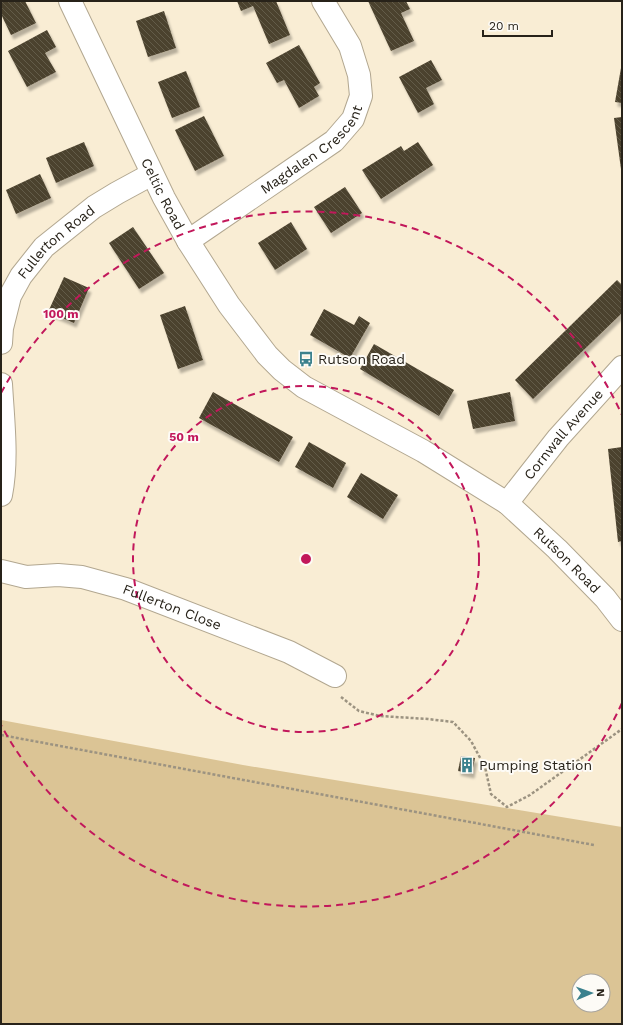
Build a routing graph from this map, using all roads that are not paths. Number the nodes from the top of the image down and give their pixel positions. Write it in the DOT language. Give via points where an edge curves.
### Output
graph roads {
  1 [pos="70,1"];
  2 [pos="323,1"];
  3 [pos="152,174"];
  4 [pos="188,241"];
  5 [pos="1,333"];
  6 [pos="622,367"];
  7 [pos="282,370"];
  8 [pos="1,384"];
  9 [pos="1,495"];
  10 [pos="507,503"];
  11 [pos="1,571"];
  12 [pos="622,620"];
  13 [pos="335,676"];
  1 -- 3 [label="street, Celtic Road"];
  2 -- 4 [label="street, Magdalen Crescent" via="350,46 359,75 362,96 353,119 334,141"];
  3 -- 4 [label="street, Celtic Road"];
  3 -- 5 [label="street, Fullerton Road" via="94,207 44,247 21,276 10,296"];
  4 -- 7 [label="street, Celtic Road" via="229,305 267,355"];
  6 -- 10 [label="street, Cornwall Avenue" via="558,438"];
  7 -- 10 [label="street, Rutson Road" via="304,387 423,451"];
  8 -- 9 [label="street" via="4,452"];
  10 -- 12 [label="street, Rutson Road" via="557,549"];
  11 -- 13 [label="street, Fullerton Close" via="26,577 82,577 126,589 289,652"];
}
